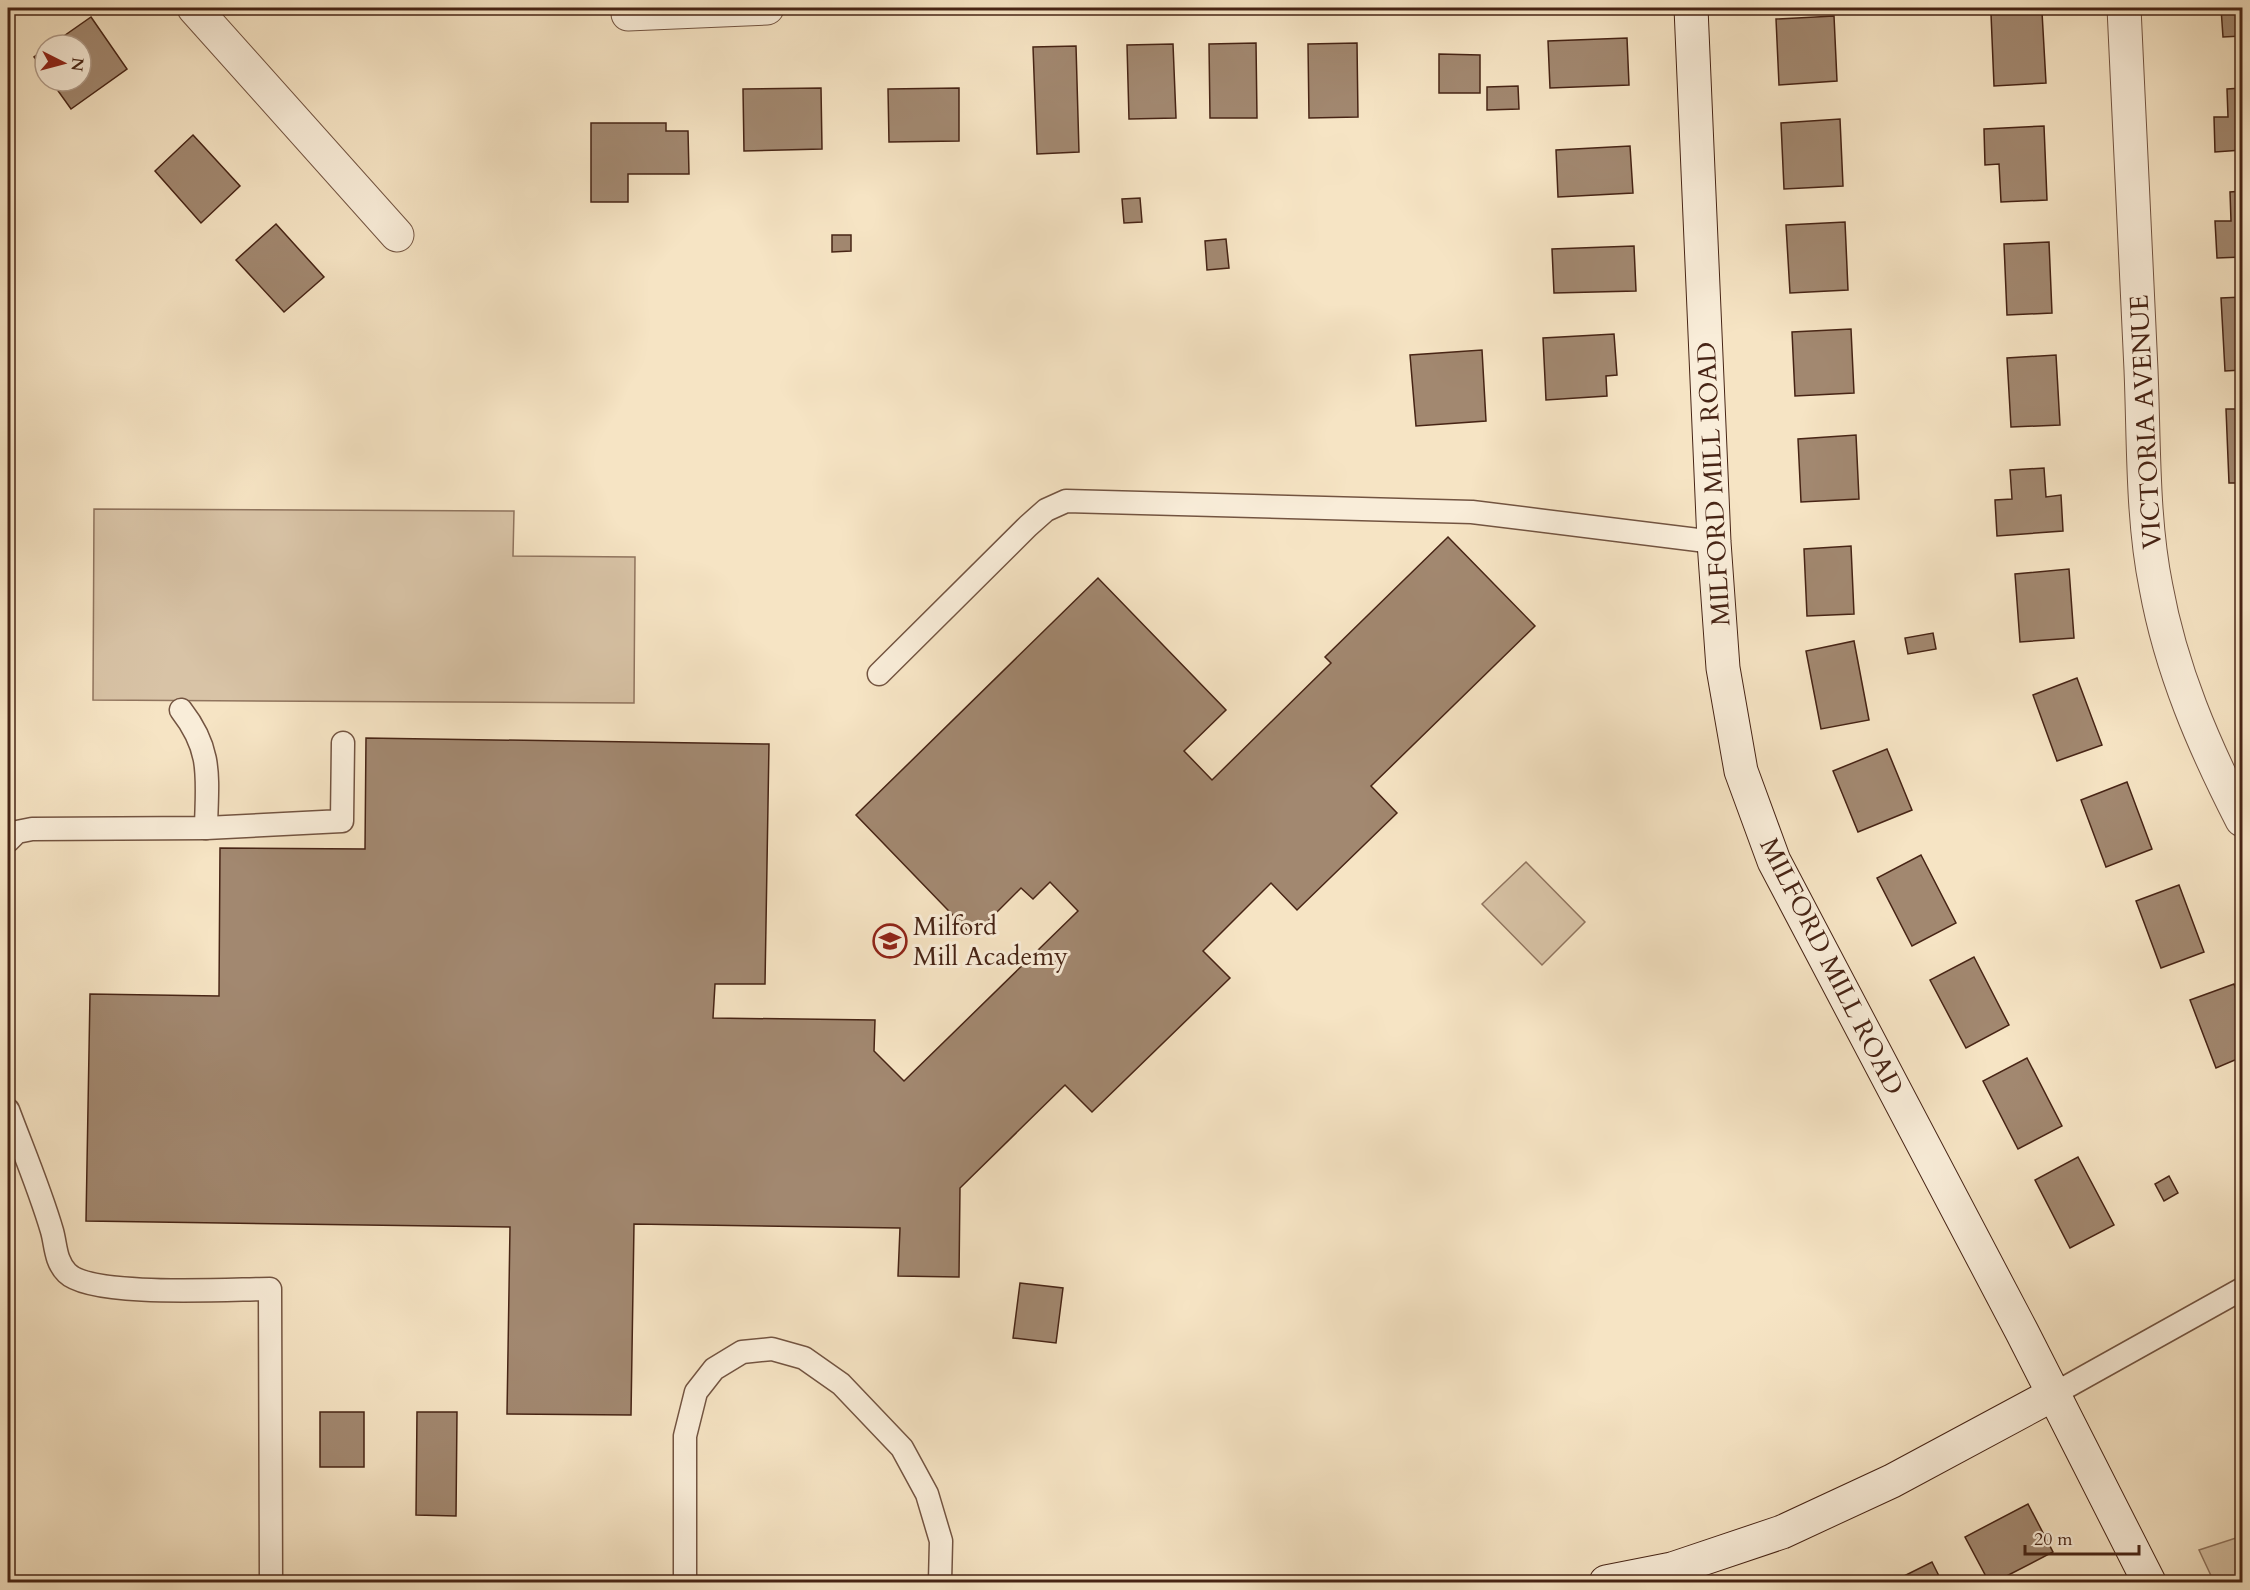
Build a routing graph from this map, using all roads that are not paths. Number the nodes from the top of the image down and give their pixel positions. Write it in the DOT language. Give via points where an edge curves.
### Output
graph roads {
  1 [pos="194,8"];
  2 [pos="767,8"];
  3 [pos="1691,8"];
  4 [pos="2124,8"];
  5 [pos="628,14"];
  6 [pos="397,235"];
  7 [pos="1714,542"];
  8 [pos="879,674"];
  9 [pos="181,710"];
  10 [pos="343,743"];
  11 [pos="2242,820"];
  12 [pos="206,828"];
  13 [pos="8,841"];
  14 [pos="8,1110"];
  15 [pos="2242,1289"];
  16 [pos="2052,1395"];
  17 [pos="1673,1576"];
  18 [pos="271,1582"];
  19 [pos="685,1582"];
  20 [pos="940,1582"];
  21 [pos="1606,1582"];
  22 [pos="2149,1582"];
  1 -- 6 [label="main road"];
  2 -- 5 [label="main road"];
  3 -- 7 [label="main road, MILFORD MILL ROAD"];
  4 -- 11 [label="main road, VICTORIA AVENUE" via="2155,587 2189,706"];
  7 -- 8 [label="lane" via="1472,512 1066,501 1046,510 1028,526"];
  7 -- 16 [label="main road, MILFORD MILL ROAD" via="1723,668 1742,771 1774,861"];
  9 -- 12 [label="lane" via="197,730 204,749"];
  10 -- 12 [label="lane" via="342,821"];
  12 -- 13 [label="lane" via="32,828 17,832"];
  14 -- 18 [label="lane" via="53,1232 56,1255 67,1274 91,1285 116,1288 270,1289"];
  15 -- 16 [label="lane"];
  16 -- 17 [label="main road" via="1892,1481 1782,1532"];
  16 -- 22 [label="main road, MILFORD MILL ROAD"];
  17 -- 21 [label="main road"];
  19 -- 20 [label="lane" via="685,1436 696,1392 714,1369 742,1352 772,1348 804,1358 841,1384 902,1448 927,1494 941,1541"];
}
